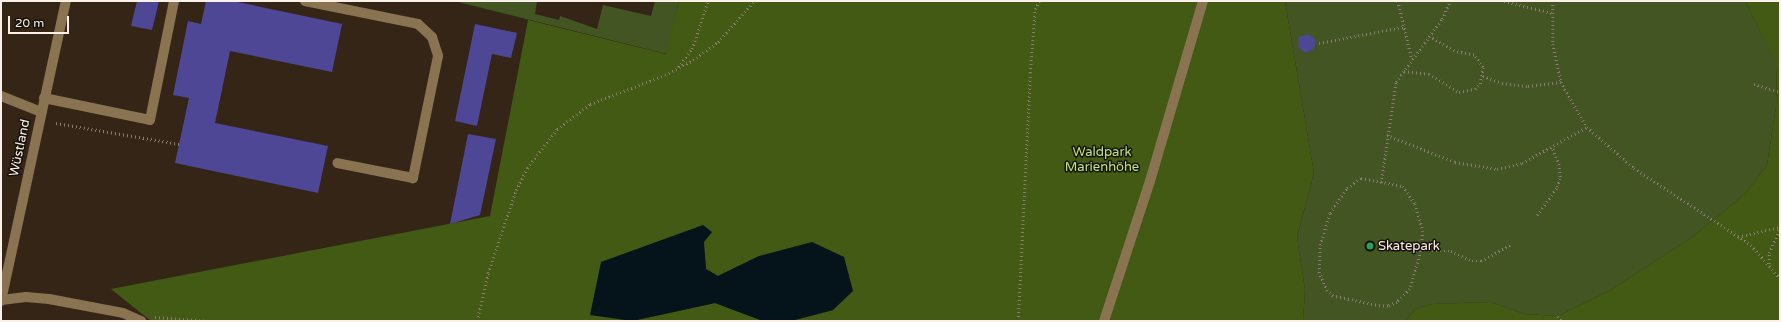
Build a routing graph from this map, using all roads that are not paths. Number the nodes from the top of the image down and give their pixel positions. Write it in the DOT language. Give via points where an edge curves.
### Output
graph roads {
  1 [pos="66,1"];
  2 [pos="174,1"];
  3 [pos="305,1"];
  4 [pos="1204,1"];
  5 [pos="1,96"];
  6 [pos="44,98"];
  7 [pos="40,116"];
  8 [pos="337,163"];
  9 [pos="1,300"];
  10 [pos="140,320"];
  11 [pos="1104,321"];
  1 -- 6 [label="street, Wüstland"];
  2 -- 6 [label="street" via="150,120"];
  3 -- 8 [label="street" via="418,24 432,37 438,56 413,178"];
  4 -- 11 [label="street" via="1150,181"];
  5 -- 7 [label="street"];
  6 -- 7 [label="street, Wüstland"];
  7 -- 9 [label="street, Wüstland"];
  9 -- 10 [label="street" via="26,296 123,313"];
}
